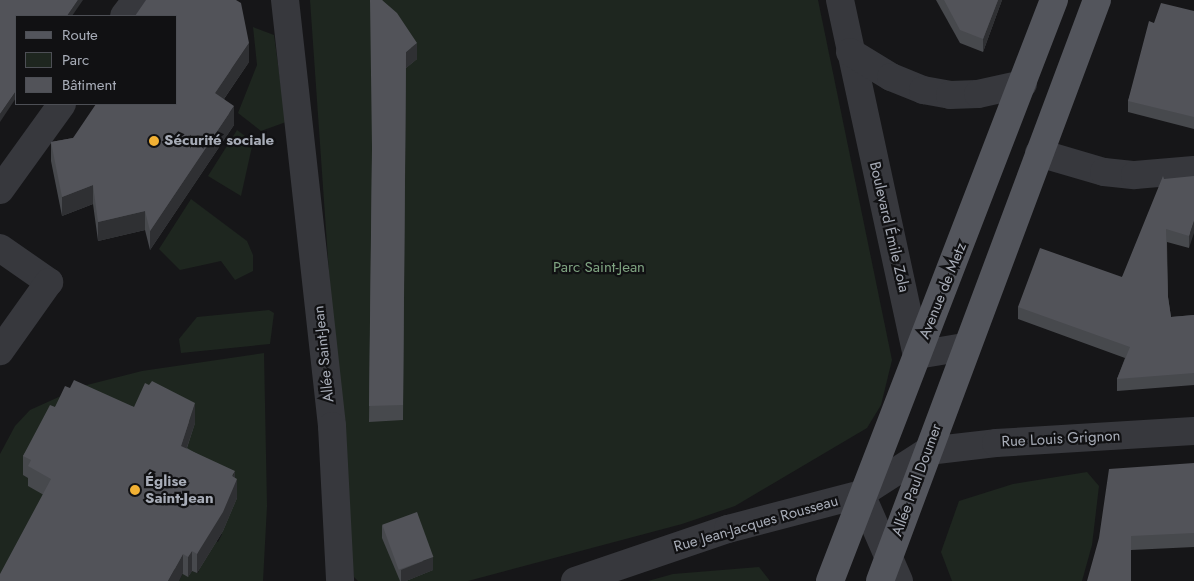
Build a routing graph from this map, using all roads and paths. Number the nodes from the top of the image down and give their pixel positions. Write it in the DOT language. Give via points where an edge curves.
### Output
graph roads {
  1 [pos="136,0"];
  2 [pos="285,0"];
  3 [pos="840,0"];
  4 [pos="1054,0"];
  5 [pos="1097,0"];
  6 [pos="125,15"];
  7 [pos="850,52"];
  8 [pos="1023,84"];
  9 [pos="61,105"];
  10 [pos="1039,153"];
  11 [pos="1194,170"];
  12 [pos="0,190"];
  13 [pos="0,248"];
  14 [pos="965,347"];
  15 [pos="0,351"];
  16 [pos="917,355"];
  17 [pos="1194,431"];
  18 [pos="928,451"];
  19 [pos="861,494"];
  20 [pos="889,555"];
  21 [pos="340,581"];
  22 [pos="575,581"];
  23 [pos="830,581"];
  24 [pos="880,581"];
  25 [pos="899,581"];
  1 -- 6 [label="street"];
  2 -- 21 [label="street, Allée Saint-Jean" via="332,426"];
  3 -- 7 [label="street, Boulevard Émile Zola"];
  4 -- 8 [label="main road, Avenue de Metz"];
  5 -- 10 [label="main road"];
  7 -- 8 [label="street" via="891,77 922,90 950,95 978,94"];
  7 -- 16 [label="street, Boulevard Émile Zola"];
  8 -- 16 [label="main road, Avenue de Metz"];
  9 -- 12 [label="street"];
  10 -- 11 [label="street" via="1104,172 1135,175"];
  10 -- 14 [label="main road"];
  13 -- 15 [label="street" via="49,282"];
  14 -- 16 [label="street"];
  14 -- 18 [label="main road, Allée Paul Doumer"];
  16 -- 19 [label="main road, Avenue de Metz"];
  17 -- 18 [label="street, Rue Louis Grignon" via="996,443"];
  18 -- 19 [label="street, Rue Jean-Jacques Rousseau"];
  18 -- 20 [label="main road, Allée Paul Doumer"];
  19 -- 20 [label="street"];
  19 -- 22 [label="street, Rue Jean-Jacques Rousseau" via="728,529"];
  19 -- 23 [label="main road, Avenue de Metz"];
  20 -- 24 [label="main road, Allée Paul Doumer"];
  20 -- 25 [label="street"];
}
